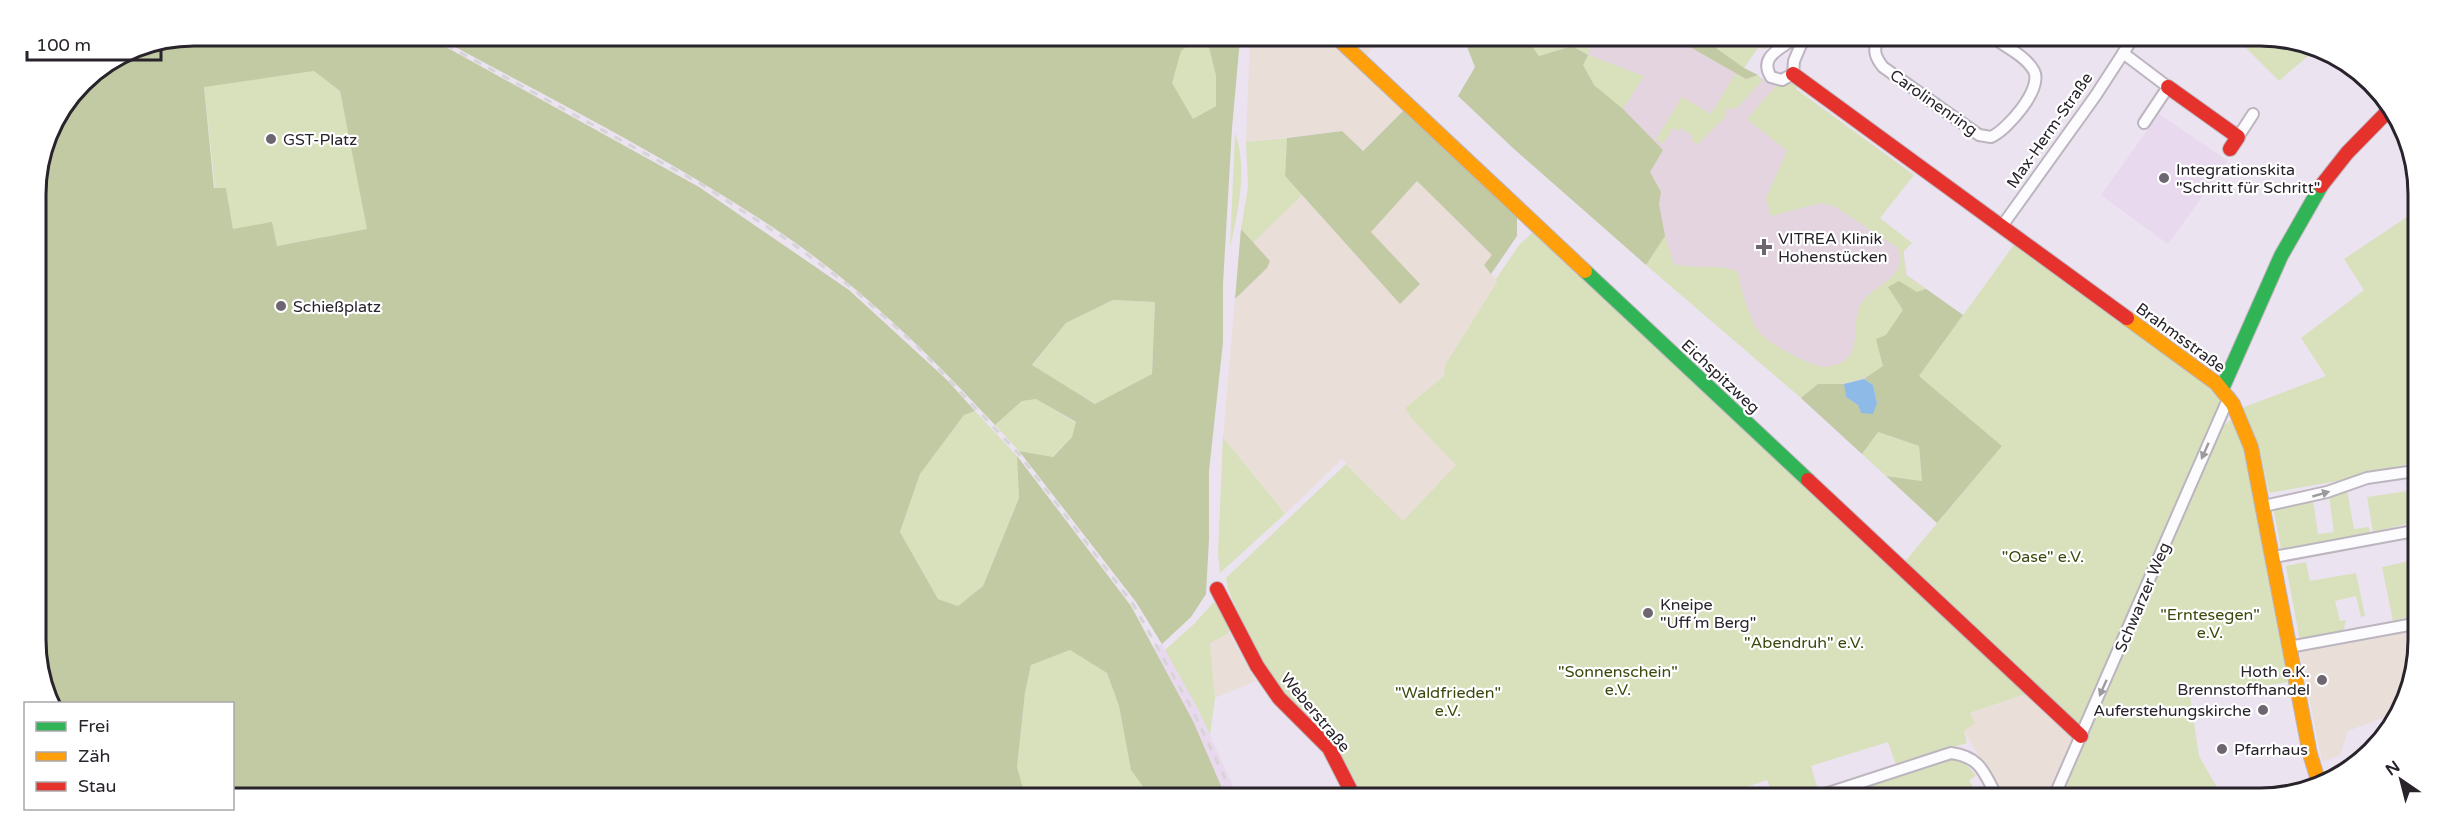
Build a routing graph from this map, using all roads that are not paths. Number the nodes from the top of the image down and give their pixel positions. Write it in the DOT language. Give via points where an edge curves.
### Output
graph roads {
  1 [pos="1346,46"];
  2 [pos="1784,46"];
  3 [pos="1800,46"];
  4 [pos="1875,46"];
  5 [pos="2005,46"];
  6 [pos="2128,46"];
  7 [pos="2123,53"];
  8 [pos="1793,74"];
  9 [pos="2168,87"];
  10 [pos="2253,114"];
  11 [pos="2385,114"];
  12 [pos="2144,123"];
  13 [pos="2238,136"];
  14 [pos="2230,148"];
  15 [pos="2002,226"];
  16 [pos="2225,393"];
  17 [pos="2408,472"];
  18 [pos="2264,506"];
  19 [pos="2408,532"];
  20 [pos="2274,556"];
  21 [pos="1217,589"];
  22 [pos="2408,625"];
  23 [pos="2289,647"];
  24 [pos="2081,736"];
  25 [pos="2317,776"];
  26 [pos="1349,787"];
  27 [pos="1846,787"];
  28 [pos="1992,787"];
  29 [pos="2058,787"];
  1 -- 24 [label="street, Eichspitzweg"];
  2 -- 8 [label="street" via="1772,55 1766,70 1771,77 1782,80"];
  3 -- 8 [label="street"];
  4 -- 5 [label="street, Carolinenring" via="1876,59 1883,68 1979,135 1991,137 2006,128 2033,92 2037,77 2026,61"];
  6 -- 7 [label="street, Max-Herm-Straße"];
  7 -- 9 [label="street"];
  7 -- 15 [label="street, Max-Herm-Straße"];
  8 -- 15 [label="street, Brahmsstraße"];
  9 -- 12 [label="street"];
  9 -- 13 [label="street"];
  10 -- 13 [label="street"];
  11 -- 16 [label="street" via="2343,156 2301,218 2282,254"];
  13 -- 14 [label="street"];
  15 -- 16 [label="street, Brahmsstraße"];
  16 -- 18 [label="street, Brahmsstraße" via="2251,447"];
  16 -- 24 [label="street, Schwarzer Weg, one-way"];
  18 -- 17 [label="street, one-way" via="2327,492 2367,478"];
  18 -- 20 [label="street, Brahmsstraße"];
  19 -- 20 [label="street"];
  20 -- 23 [label="street, Brahmsstraße"];
  21 -- 26 [label="street, Weberstraße" via="1257,666 1280,698 1329,748"];
  22 -- 23 [label="street"];
  23 -- 25 [label="street, Brahmsstraße"];
  24 -- 29 [label="street, Schwarzer Weg"];
  27 -- 28 [label="street" via="1951,753 1967,755 1980,764"];
}
